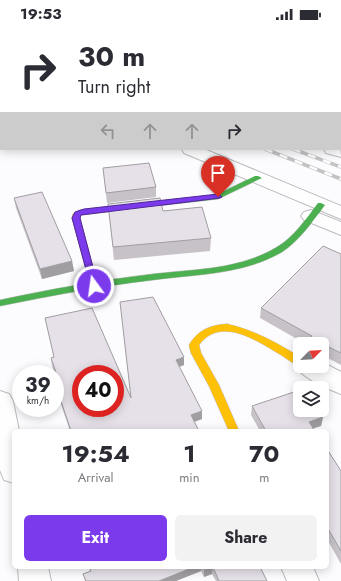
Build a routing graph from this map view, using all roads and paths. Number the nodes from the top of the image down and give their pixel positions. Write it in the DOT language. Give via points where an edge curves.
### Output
graph roads {
  1 [pos="192,150"];
  2 [pos="258,178"];
  3 [pos="316,210"];
  4 [pos="341,213"];
  5 [pos="341,229"];
  6 [pos="94,286"];
  7 [pos="0,303"];
  8 [pos="293,358"];
  9 [pos="321,373"];
  10 [pos="341,384"];
  11 [pos="0,401"];
  12 [pos="233,429"];
  13 [pos="12,461"];
  14 [pos="32,569"];
  15 [pos="297,569"];
  16 [pos="35,581"];
  17 [pos="302,581"];
  1 -- 2 [label="street"];
  2 -- 3 [label="street" via="268,187"];
  2 -- 6 [label="street" via="218,197 78,213 76,218"];
  3 -- 4 [label="street"];
  3 -- 5 [label="street"];
  3 -- 6 [label="street" via="298,235 286,245 248,264"];
  6 -- 7 [label="street"];
  8 -- 12 [label="street" via="238,329 224,327 202,333 194,345 196,353 214,385"];
  9 -- 10 [label="street"];
  11 -- 13 [label="street"];
  14 -- 16 [label="street"];
  15 -- 17 [label="street"];
}
